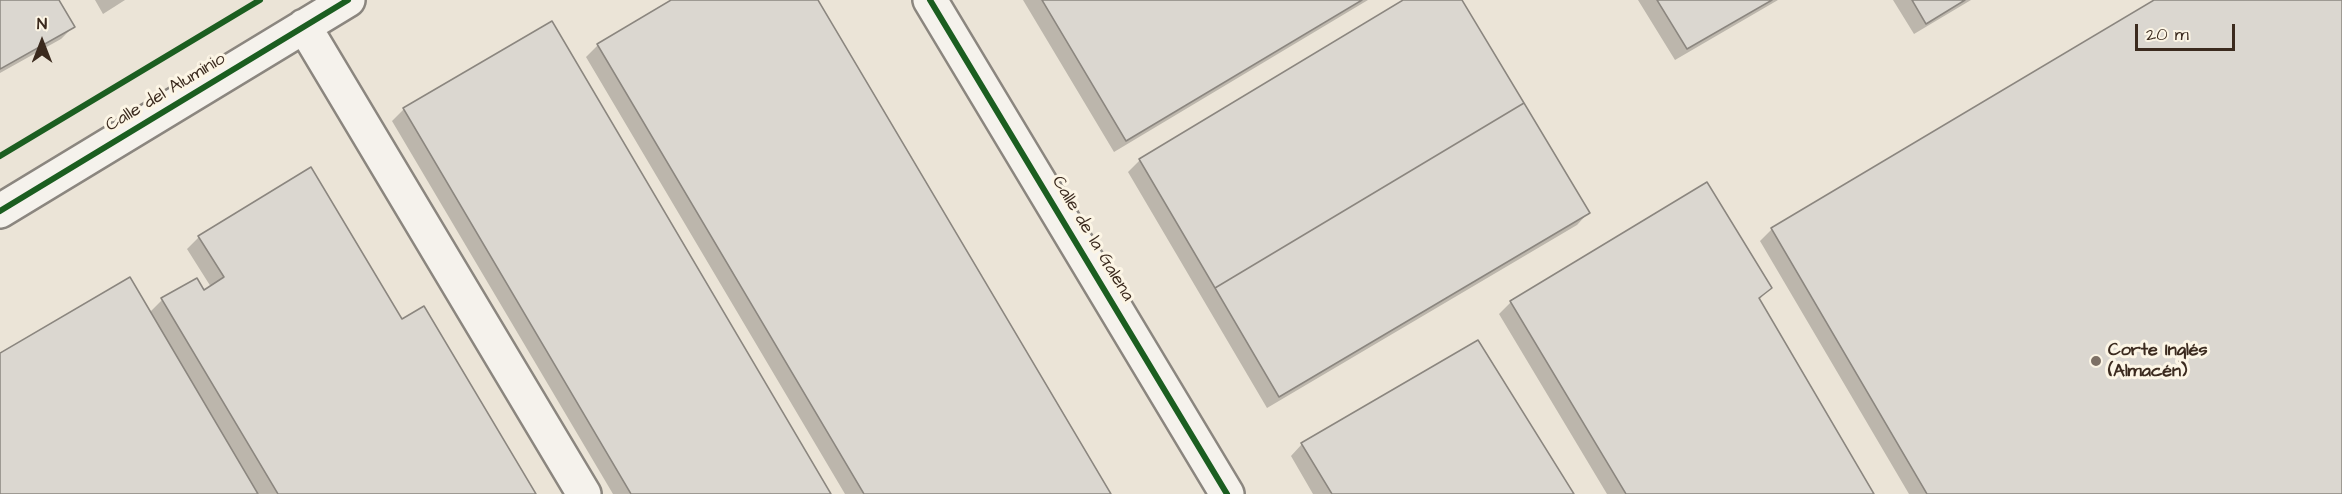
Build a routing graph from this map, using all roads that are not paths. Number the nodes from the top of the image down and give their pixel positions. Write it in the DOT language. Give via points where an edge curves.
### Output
graph roads {
  1 [pos="348,0"];
  2 [pos="930,0"];
  3 [pos="304,26"];
  4 [pos="0,211"];
  5 [pos="584,494"];
  6 [pos="1227,494"];
  1 -- 3 [label="street, Calle del Aluminio"];
  2 -- 6 [label="street, Calle de la Galena"];
  3 -- 4 [label="street, Calle del Aluminio"];
  3 -- 5 [label="street"];
}
